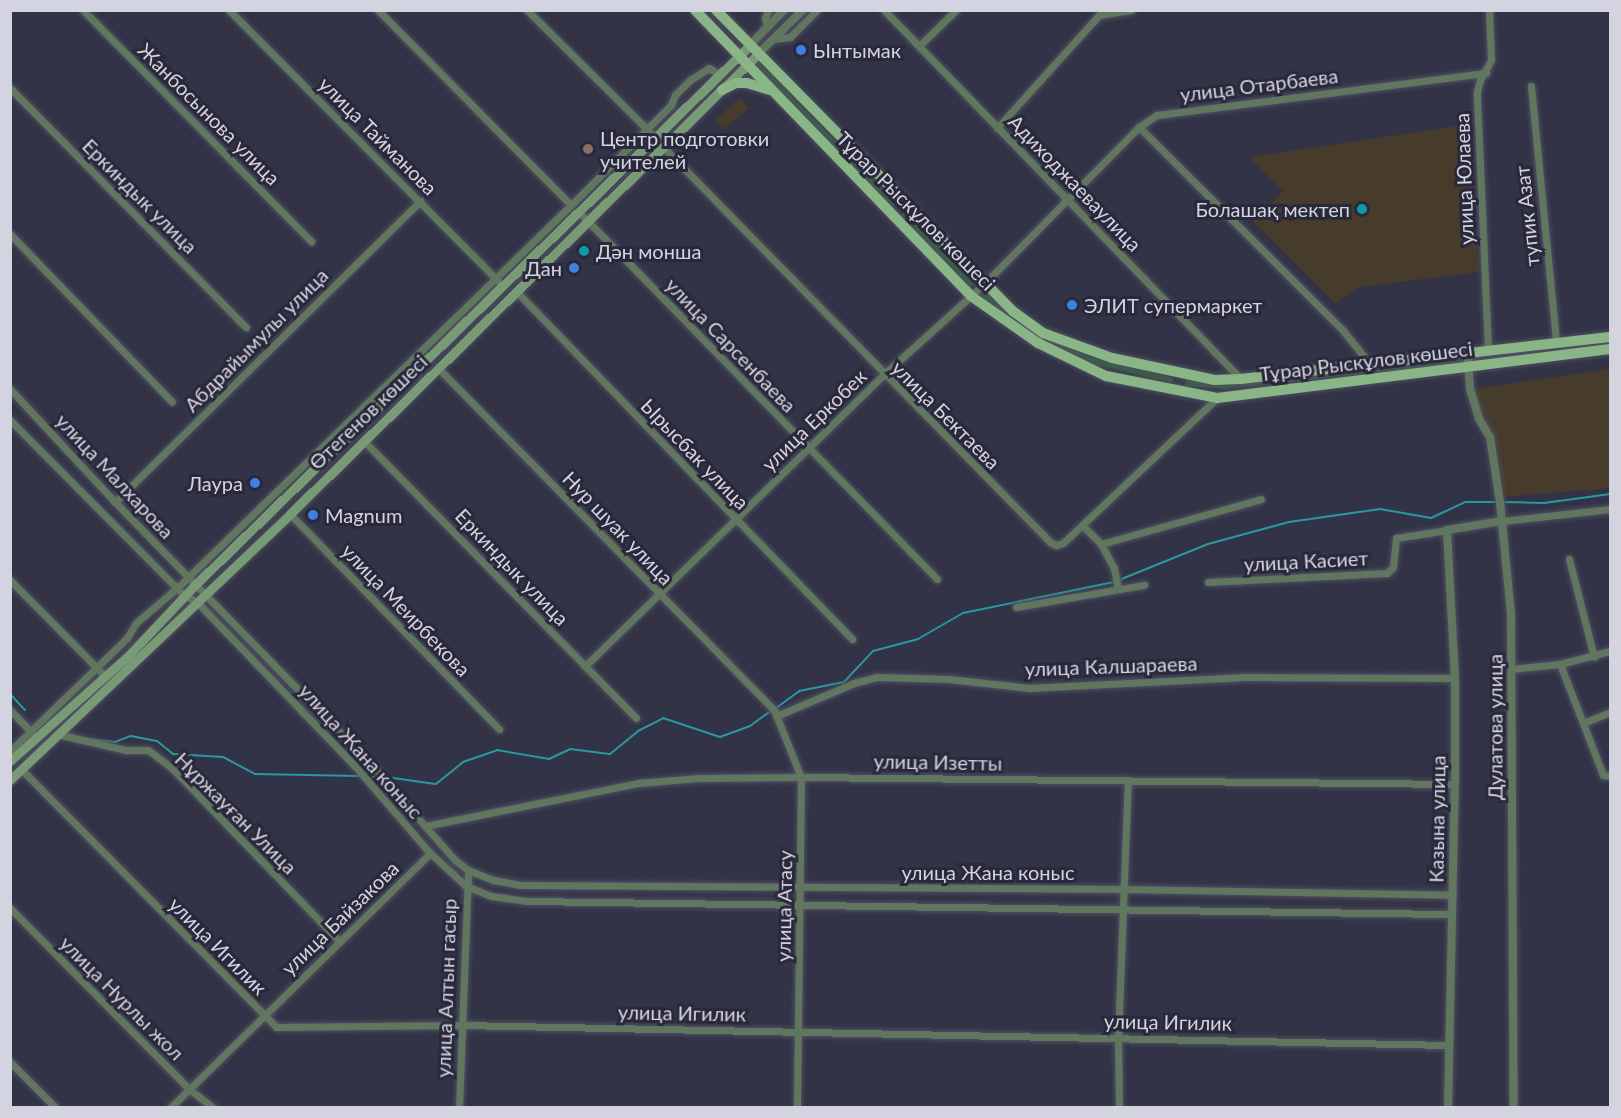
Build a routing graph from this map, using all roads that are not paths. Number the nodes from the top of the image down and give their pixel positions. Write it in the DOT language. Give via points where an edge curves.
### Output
graph roads {
  1 [pos="83,10"];
  2 [pos="229,10"];
  3 [pos="378,10"];
  4 [pos="527,10"];
  5 [pos="695,10"];
  6 [pos="716,10"];
  7 [pos="768,10"];
  8 [pos="783,10"];
  9 [pos="803,10"];
  10 [pos="818,10"];
  11 [pos="884,10"];
  12 [pos="956,10"];
  13 [pos="1132,10"];
  14 [pos="1489,10"];
  15 [pos="767,27"];
  16 [pos="773,39"];
  17 [pos="750,45"];
  18 [pos="919,46"];
  19 [pos="758,54"];
  20 [pos="739,57"];
  21 [pos="747,65"];
  22 [pos="1486,73"];
  23 [pos="720,75"];
  24 [pos="1530,86"];
  25 [pos="10,88"];
  26 [pos="722,90"];
  27 [pos="773,92"];
  28 [pos="1139,127"];
  29 [pos="997,128"];
  30 [pos="645,130"];
  31 [pos="656,138"];
  32 [pos="664,148"];
  33 [pos="1069,199"];
  34 [pos="420,201"];
  35 [pos="906,205"];
  36 [pos="575,208"];
  37 [pos="894,217"];
  38 [pos="588,222"];
  39 [pos="10,234"];
  40 [pos="311,241"];
  41 [pos="495,277"];
  42 [pos="984,284"];
  43 [pos="502,285"];
  44 [pos="516,291"];
  45 [pos="491,296"];
  46 [pos="971,296"];
  47 [pos="502,305"];
  48 [pos="246,327"];
  49 [pos="1611,337"];
  50 [pos="1556,342"];
  51 [pos="1488,349"];
  52 [pos="1611,349"];
  53 [pos="1467,352"];
  54 [pos="1369,363"];
  55 [pos="1468,367"];
  56 [pos="439,369"];
  57 [pos="1182,373"];
  58 [pos="883,375"];
  59 [pos="1240,379"];
  60 [pos="10,389"];
  61 [pos="1179,390"];
  62 [pos="1217,398"];
  63 [pos="172,402"];
  64 [pos="10,420"];
  65 [pos="364,441"];
  66 [pos="808,449"];
  67 [pos="1261,499"];
  68 [pos="115,502"];
  69 [pos="1611,509"];
  70 [pos="290,514"];
  71 [pos="735,520"];
  72 [pos="1502,521"];
  73 [pos="1082,525"];
  74 [pos="1447,530"];
  75 [pos="1101,544"];
  76 [pos="1569,559"];
  77 [pos="188,577"];
  78 [pos="937,579"];
  79 [pos="10,580"];
  80 [pos="1208,582"];
  81 [pos="196,585"];
  82 [pos="1144,585"];
  83 [pos="177,588"];
  84 [pos="1118,589"];
  85 [pos="206,592"];
  86 [pos="660,594"];
  87 [pos="185,596"];
  88 [pos="196,601"];
  89 [pos="1016,607"];
  90 [pos="852,639"];
  91 [pos="1611,651"];
  92 [pos="1594,657"];
  93 [pos="1560,664"];
  94 [pos="585,666"];
  95 [pos="98,668"];
  96 [pos="1511,669"];
  97 [pos="106,677"];
  98 [pos="1455,678"];
  99 [pos="10,710"];
  100 [pos="1611,712"];
  101 [pos="775,713"];
  102 [pos="636,718"];
  103 [pos="1583,723"];
  104 [pos="499,729"];
  105 [pos="57,734"];
  106 [pos="33,735"];
  107 [pos="10,751"];
  108 [pos="10,761"];
  109 [pos="21,770"];
  110 [pos="1611,776"];
  111 [pos="801,777"];
  112 [pos="10,780"];
  113 [pos="1128,781"];
  114 [pos="1455,784"];
  115 [pos="425,826"];
  116 [pos="430,853"];
  117 [pos="468,870"];
  118 [pos="524,885"];
  119 [pos="466,886"];
  120 [pos="800,887"];
  121 [pos="1124,889"];
  122 [pos="1453,895"];
  123 [pos="527,901"];
  124 [pos="800,905"];
  125 [pos="10,908"];
  126 [pos="1124,908"];
  127 [pos="1452,914"];
  128 [pos="339,941"];
  129 [pos="264,1015"];
  130 [pos="461,1025"];
  131 [pos="799,1032"];
  132 [pos="1118,1037"];
  133 [pos="1449,1045"];
  134 [pos="10,1062"];
  135 [pos="189,1089"];
  136 [pos="56,1107"];
  137 [pos="170,1107"];
  138 [pos="213,1107"];
  139 [pos="459,1107"];
  140 [pos="797,1107"];
  141 [pos="1119,1107"];
  142 [pos="1448,1107"];
  143 [pos="1514,1107"];
  1 -- 40 [label="street, Жанбосынова улица"];
  2 -- 34 [label="street, улица Тайманова"];
  3 -- 36 [label="street, улица Сарсенбаева"];
  4 -- 30 [label="street"];
  5 -- 20 [label="main road, Тұрар Рыскұлов көшесі"];
  6 -- 17 [label="main road, Тұрар Рыскұлов көшесі"];
  7 -- 15 [label="street"];
  8 -- 15 [label="street"];
  9 -- 16 [label="street"];
  10 -- 16 [label="street" via="790,37"];
  11 -- 18 [label="street, Адиходжаеваулица"];
  12 -- 18 [label="street"];
  13 -- 29 [label="street" via="1099,15"];
  14 -- 22 [label="street, улица Юлаева" via="1491,60"];
  15 -- 17 [label="street"];
  16 -- 19 [label="street"];
  17 -- 19 [label="main road, Тұрар Рыскұлов көшесі"];
  17 -- 20 [label="main road, Өтегенов көшесі"];
  18 -- 29 [label="street, Адиходжаеваулица"];
  19 -- 21 [label="main road, Өтегенов көшесі"];
  19 -- 35 [label="main road, Тұрар Рыскұлов көшесі"];
  20 -- 21 [label="main road, Тұрар Рыскұлов көшесі"];
  20 -- 23 [label="main road, Өтегенов көшесі"];
  21 -- 26 [label="main road, Өтегенов көшесі"];
  21 -- 27 [label="main road, Тұрар Рыскұлов көшесі"];
  22 -- 28 [label="street, улица Отарбаева" via="1157,115"];
  22 -- 51 [label="street, улица Юлаева" via="1477,92"];
  23 -- 30 [label="street" via="709,68 690,80"];
  23 -- 31 [label="main road, Өтегенов көшесі"];
  24 -- 50 [label="street, тупик Азат"];
  25 -- 48 [label="street, Еркиндык улица"];
  26 -- 27 [label="main road" via="747,83"];
  26 -- 32 [label="main road, Өтегенов көшесі"];
  27 -- 37 [label="main road, Тұрар Рыскұлов көшесі"];
  28 -- 33 [label="street, улица Отарбаева"];
  28 -- 54 [label="street" via="1341,328"];
  29 -- 33 [label="street, Адиходжаеваулица"];
  30 -- 31 [label="street"];
  30 -- 36 [label="street"];
  31 -- 36 [label="main road, Өтегенов көшесі"];
  32 -- 38 [label="main road, Өтегенов көшесі"];
  32 -- 58 [label="street, улица Бектаева"];
  33 -- 42 [label="street, улица Еркобек"];
  33 -- 59 [label="street, Адиходжаеваулица"];
  34 -- 41 [label="street, улица Тайманова"];
  34 -- 68 [label="street, Абдрайымулы улица"];
  35 -- 37 [label="main road"];
  35 -- 42 [label="main road, Тұрар Рыскұлов көшесі"];
  36 -- 38 [label="street, улица Сарсенбаева"];
  36 -- 41 [label="street"];
  36 -- 43 [label="main road, Өтегенов көшесі"];
  37 -- 46 [label="main road, Тұрар Рыскұлов көшесі"];
  38 -- 44 [label="main road, Өтегенов көшесі"];
  38 -- 66 [label="street, улица Сарсенбаева"];
  39 -- 63 [label="street"];
  41 -- 43 [label="street, улица Тайманова"];
  41 -- 77 [label="street"];
  42 -- 46 [label="street, улица Еркобек"];
  42 -- 57 [label="main road, Тұрар Рыскұлов көшесі" via="1043,333 1112,358"];
  43 -- 45 [label="main road, Өтегенов көшесі"];
  44 -- 47 [label="main road, Өтегенов көшесі"];
  44 -- 71 [label="street, Ырысбак улица"];
  45 -- 47 [label="street"];
  45 -- 81 [label="main road, Өтегенов көшесі"];
  46 -- 58 [label="street, улица Еркобек"];
  46 -- 61 [label="main road, Тұрар Рыскұлов көшесі" via="1038,344 1106,376"];
  47 -- 56 [label="main road, Өтегенов көшесі"];
  49 -- 50 [label="main road, Тұрар Рыскұлов көшесі"];
  50 -- 51 [label="main road, Тұрар Рыскұлов көшесі"];
  51 -- 53 [label="main road, Тұрар Рыскұлов көшесі"];
  52 -- 55 [label="main road, Тұрар Рыскұлов көшесі"];
  53 -- 54 [label="main road, Тұрар Рыскұлов көшесі"];
  53 -- 55 [label="street, Дулатова улица"];
  54 -- 59 [label="main road, Тұрар Рыскұлов көшесі"];
  55 -- 62 [label="main road, Тұрар Рыскұлов көшесі"];
  55 -- 72 [label="street, Дулатова улица" via="1479,419 1490,437"];
  56 -- 65 [label="main road, Өтегенов көшесі"];
  56 -- 86 [label="street, Нур шуак улица"];
  57 -- 59 [label="main road, Тұрар Рыскұлов көшесі" via="1215,380"];
  57 -- 61 [label="main road"];
  58 -- 66 [label="street, улица Еркобек"];
  58 -- 73 [label="street, улица Бектаева" via="1050,542 1063,543"];
  60 -- 68 [label="street, улица Малхарова"];
  61 -- 62 [label="main road, Тұрар Рыскұлов көшесі"];
  62 -- 73 [label="street, улица Бектаева"];
  64 -- 83 [label="street, улица Малхарова"];
  65 -- 70 [label="main road, Өтегенов көшесі"];
  65 -- 94 [label="street, Еркиндык улица"];
  66 -- 71 [label="street, улица Еркобек"];
  66 -- 78 [label="street, улица Сарсенбаева"];
  67 -- 75 [label="street"];
  68 -- 77 [label="street, улица Малхарова"];
  69 -- 72 [label="street"];
  70 -- 85 [label="main road, Өтегенов көшесі"];
  70 -- 104 [label="street, улица Меирбекова"];
  71 -- 86 [label="street, улица Еркобек"];
  71 -- 90 [label="street, Ырысбак улица"];
  72 -- 74 [label="street"];
  72 -- 96 [label="street, Дулатова улица"];
  73 -- 75 [label="street"];
  74 -- 80 [label="street, улица Касиет" via="1396,538 1394,567 1387,573"];
  74 -- 98 [label="street, Казына улица"];
  75 -- 84 [label="street" via="1114,568"];
  76 -- 92 [label="street"];
  77 -- 81 [label="street, улица Малхарова"];
  77 -- 83 [label="street"];
  79 -- 95 [label="street"];
  81 -- 85 [label="street, улица Жана коныс"];
  81 -- 87 [label="main road, Өтегенов көшесі"];
  82 -- 84 [label="street"];
  83 -- 87 [label="street, улица Малхарова"];
  83 -- 95 [label="street" via="136,623"];
  84 -- 89 [label="street"];
  85 -- 88 [label="main road, Өтегенов көшесі"];
  85 -- 115 [label="street, улица Жана коныс"];
  86 -- 94 [label="street, улица Еркобек"];
  86 -- 101 [label="street, Нур шуак улица"];
  87 -- 88 [label="street, улица Жана коныс"];
  87 -- 97 [label="main road, Өтегенов көшесі"];
  88 -- 105 [label="main road, Өтегенов көшесі"];
  88 -- 116 [label="street, улица Жана коныс" via="354,765"];
  91 -- 92 [label="street"];
  92 -- 93 [label="street"];
  93 -- 96 [label="street"];
  93 -- 103 [label="street"];
  94 -- 102 [label="street, Еркиндык улица"];
  95 -- 97 [label="street"];
  95 -- 106 [label="street"];
  96 -- 143 [label="street, Дулатова улица"];
  97 -- 106 [label="main road, Өтегенов көшесі"];
  98 -- 101 [label="street, улица Калшараева" via="1246,677 1029,688 949,679 877,677"];
  98 -- 114 [label="street, Казына улица"];
  99 -- 106 [label="street"];
  100 -- 103 [label="street"];
  101 -- 111 [label="street, улица Атасу"];
  103 -- 110 [label="street" via="1603,775"];
  105 -- 109 [label="main road, Өтегенов көшесі"];
  105 -- 128 [label="street, Нұржауған Улица" via="126,750 148,750 172,768"];
  106 -- 107 [label="street"];
  106 -- 108 [label="main road, Өтегенов көшесі"];
  109 -- 112 [label="main road, Өтегенов көшесі"];
  109 -- 129 [label="street, улица Игилик"];
  111 -- 113 [label="street, улица Изетты"];
  111 -- 115 [label="street, улица Изетты" via="638,783"];
  111 -- 120 [label="street, улица Атасу"];
  113 -- 114 [label="street, улица Изетты"];
  113 -- 121 [label="street"];
  114 -- 122 [label="street, Казына улица"];
  115 -- 117 [label="street, улица Жана коныс" via="454,860"];
  116 -- 119 [label="street, улица Жана коныс"];
  116 -- 128 [label="street, улица Байзакова"];
  117 -- 118 [label="street, улица Жана коныс" via="492,880"];
  117 -- 119 [label="street, улица Алтын гасыр"];
  118 -- 120 [label="street, улица Жана коныс"];
  118 -- 123 [label="street"];
  119 -- 123 [label="street, улица Жана коныс" via="491,896"];
  119 -- 130 [label="street, улица Алтын гасыр"];
  120 -- 121 [label="street, улица Жана коныс"];
  120 -- 124 [label="street, улица Атасу"];
  121 -- 122 [label="street, улица Жана коныс"];
  121 -- 126 [label="street"];
  122 -- 127 [label="street, Казына улица"];
  123 -- 124 [label="street, улица Жана коныс"];
  124 -- 126 [label="street, улица Жана коныс"];
  124 -- 131 [label="street, улица Атасу"];
  125 -- 135 [label="street, улица Нурлы жол"];
  126 -- 127 [label="street, улица Жана коныс"];
  126 -- 132 [label="street"];
  127 -- 133 [label="street, Казына улица"];
  128 -- 129 [label="street, улица Байзакова"];
  129 -- 130 [label="street, улица Игилик" via="276,1027"];
  129 -- 135 [label="street, улица Байзакова"];
  130 -- 131 [label="street, улица Игилик"];
  130 -- 139 [label="street, улица Алтын гасыр"];
  131 -- 132 [label="street, улица Игилик"];
  131 -- 140 [label="street, улица Атасу"];
  132 -- 133 [label="street, улица Игилик"];
  132 -- 141 [label="street"];
  133 -- 142 [label="street, Казына улица"];
  134 -- 136 [label="street"];
  135 -- 137 [label="street, улица Байзакова"];
  135 -- 138 [label="street, улица Нурлы жол"];
}
